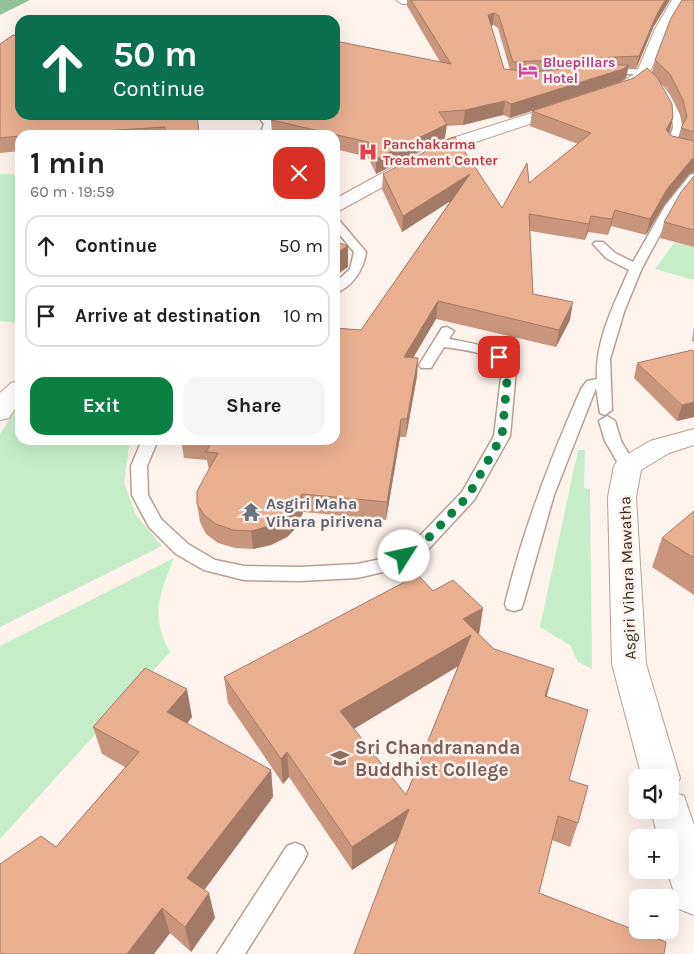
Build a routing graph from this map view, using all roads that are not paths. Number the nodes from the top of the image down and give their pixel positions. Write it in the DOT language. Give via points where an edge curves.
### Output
graph roads {
  1 [pos="402,0"];
  2 [pos="454,0"];
  3 [pos="678,0"];
  4 [pos="593,74"];
  5 [pos="643,74"];
  6 [pos="599,96"];
  7 [pos="581,102"];
  8 [pos="694,154"];
  9 [pos="694,178"];
  10 [pos="689,192"];
  11 [pos="340,204"];
  12 [pos="340,228"];
  13 [pos="599,244"];
  14 [pos="636,268"];
  15 [pos="340,284"];
  16 [pos="426,365"];
  17 [pos="604,383"];
  18 [pos="15,394"];
  19 [pos="0,412"];
  20 [pos="694,437"];
  21 [pos="148,445"];
  22 [pos="628,466"];
  23 [pos="514,604"];
  24 [pos="658,769"];
  25 [pos="673,819"];
  26 [pos="295,854"];
  27 [pos="694,894"];
  28 [pos="230,954"];
  1 -- 2 [label="street"];
  3 -- 5 [label="street" via="661,29"];
  4 -- 5 [label="lane"];
  5 -- 6 [label="street" via="626,87"];
  5 -- 8 [label="lane" via="660,88 676,118 677,132 668,143"];
  7 -- 11 [label="street" via="443,147"];
  9 -- 10 [label="lane"];
  10 -- 14 [label="lane" via="670,206"];
  12 -- 15 [label="lane" via="360,252 359,266"];
  13 -- 14 [label="lane" via="618,260"];
  14 -- 17 [label="lane" via="617,312 603,359"];
  16 -- 21 [label="lane" via="444,337 504,361 508,370 502,436 468,496 418,549 390,564 357,571 300,574 244,573 210,565 182,549 155,523 140,495 139,466"];
  17 -- 22 [label="lane" via="606,415 613,441"];
  17 -- 23 [label="lane" via="596,382 588,389 569,432 538,512"];
  18 -- 19 [label="street"];
  20 -- 22 [label="street" via="651,450"];
  22 -- 24 [label="street, Asgiri Vihara Mawatha" via="622,497 629,664"];
  25 -- 27 [label="street"];
  26 -- 28 [label="lane"];
}
